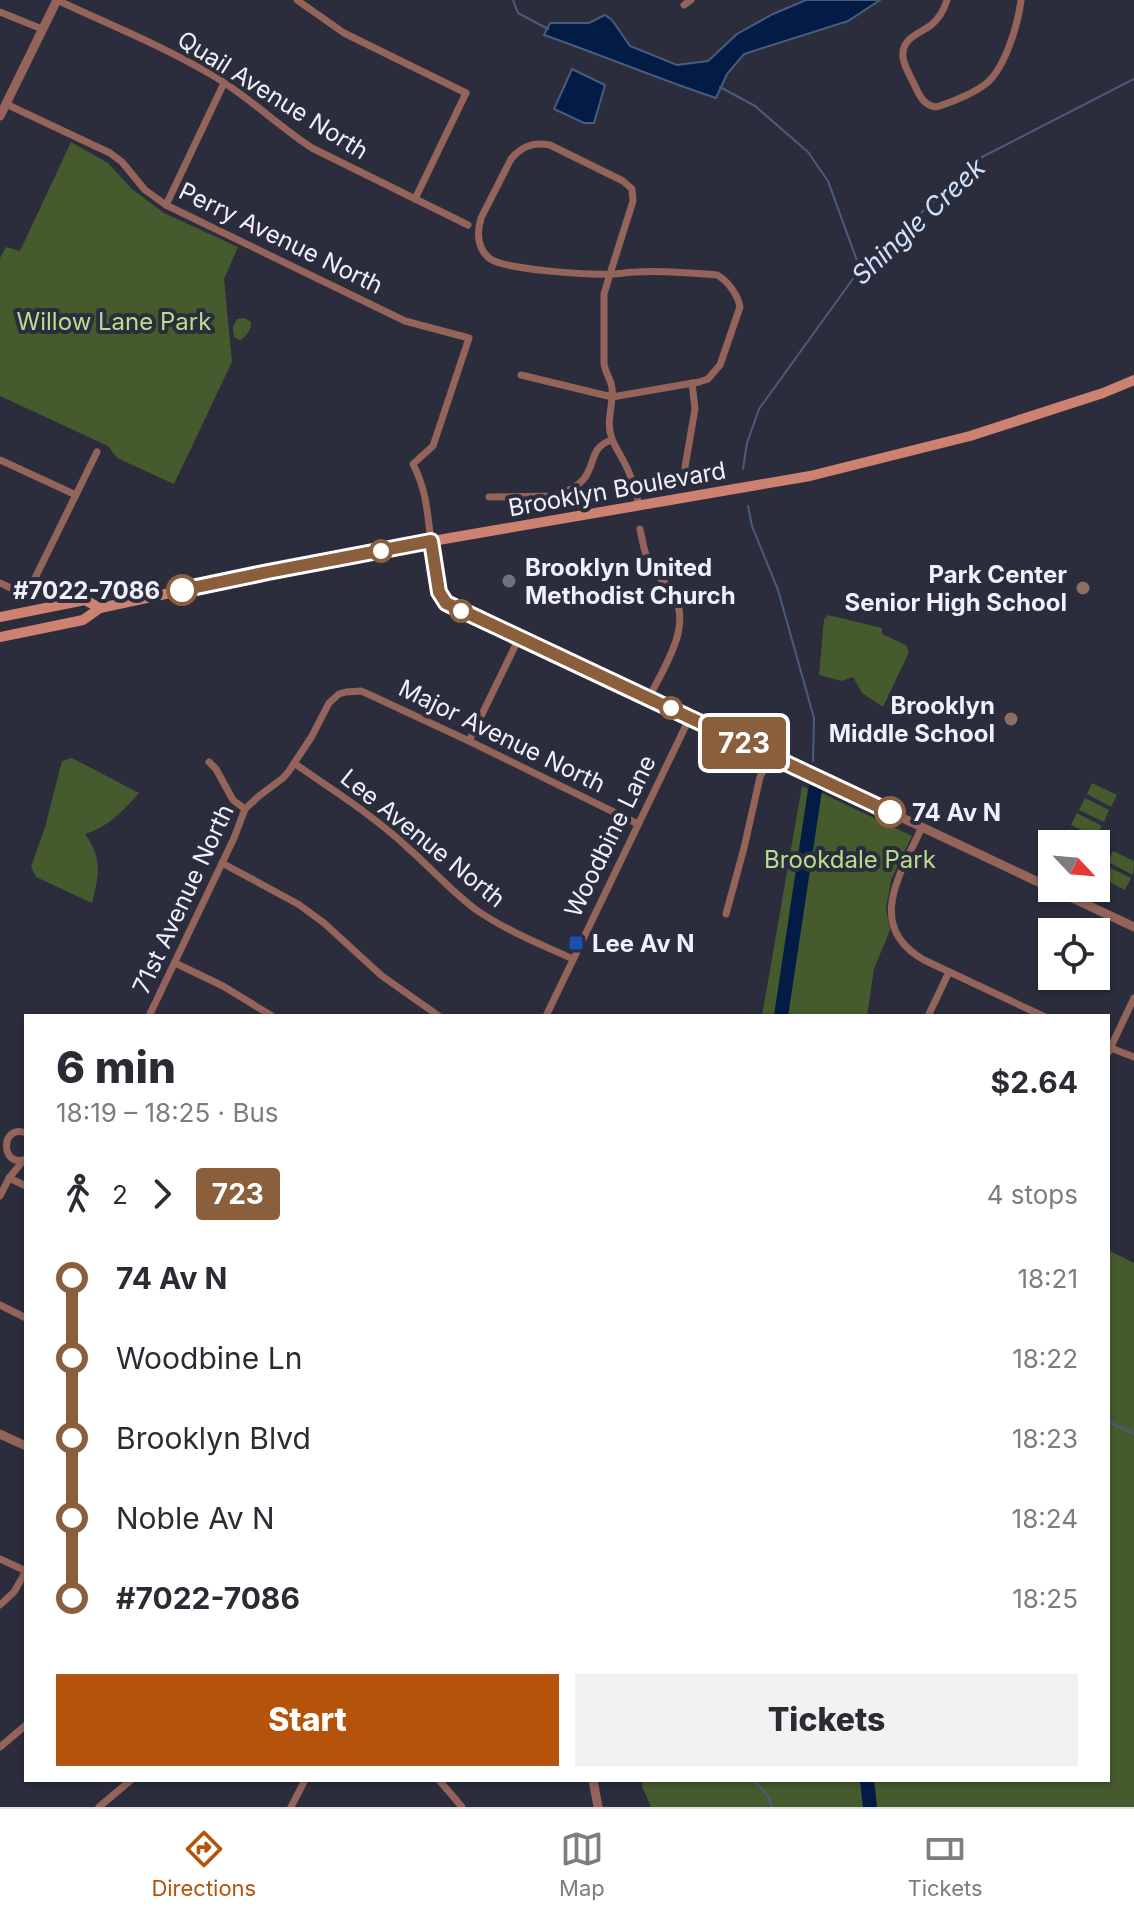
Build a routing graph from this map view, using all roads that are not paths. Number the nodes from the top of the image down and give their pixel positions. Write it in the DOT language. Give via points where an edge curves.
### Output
graph roads {
  1 [pos="57,0"];
  2 [pos="297,0"];
  3 [pos="947,0"];
  4 [pos="1021,0"];
  5 [pos="0,12"];
  6 [pos="42,29"];
  7 [pos="224,83"];
  8 [pos="6,104"];
  9 [pos="0,116"];
  10 [pos="415,199"];
  11 [pos="166,205"];
  12 [pos="468,225"];
  13 [pos="610,274"];
  14 [pos="521,375"];
  15 [pos="1134,380"];
  16 [pos="692,383"];
  17 [pos="612,397"];
  18 [pos="612,440"];
  19 [pos="97,452"];
  20 [pos="0,460"];
  21 [pos="685,467"];
  22 [pos="76,495"];
  23 [pos="489,497"];
  24 [pos="639,505"];
  25 [pos="640,529"];
  26 [pos="431,541"];
  27 [pos="0,583"];
  28 [pos="100,608"];
  29 [pos="0,617"];
  30 [pos="0,637"];
  31 [pos="519,638"];
  32 [pos="346,692"];
  33 [pos="649,698"];
  34 [pos="690,717"];
  35 [pos="469,741"];
  36 [pos="771,755"];
  37 [pos="209,762"];
  38 [pos="294,763"];
  39 [pos="245,809"];
  40 [pos="638,824"];
  41 [pos="922,827"];
  42 [pos="222,863"];
  43 [pos="726,914"];
  44 [pos="1134,927"];
  45 [pos="573,959"];
  46 [pos="175,963"];
  47 [pos="949,972"];
  48 [pos="1134,998"];
  49 [pos="150,1014"];
  50 [pos="269,1014"];
  51 [pos="436,1014"];
  52 [pos="547,1014"];
  53 [pos="929,1014"];
  54 [pos="1039,1014"];
  55 [pos="1110,1047"];
  56 [pos="1110,1049"];
  57 [pos="1134,1057"];
  58 [pos="24,1133"];
  59 [pos="2,1138"];
  60 [pos="2,1149"];
  61 [pos="9,1159"];
  62 [pos="24,1160"];
  63 [pos="24,1161"];
  64 [pos="9,1178"];
  65 [pos="24,1185"];
  66 [pos="0,1196"];
  67 [pos="0,1305"];
  68 [pos="24,1317"];
  69 [pos="0,1434"];
  70 [pos="24,1445"];
  71 [pos="0,1559"];
  72 [pos="24,1570"];
  73 [pos="24,1574"];
  74 [pos="0,1605"];
  75 [pos="24,1727"];
  76 [pos="0,1747"];
  77 [pos="129,1782"];
  78 [pos="304,1782"];
  79 [pos="441,1782"];
  80 [pos="593,1782"];
  81 [pos="99,1807"];
  82 [pos="291,1807"];
  83 [pos="462,1807"];
  84 [pos="598,1807"];
  1 -- 6 [label="street"];
  1 -- 7 [label="street, Quail Avenue North"];
  2 -- 10 [label="street" via="344,33 466,93"];
  3 -- 4 [label="street" via="939,17 903,48 919,96 936,107 990,81 1011,41"];
  5 -- 6 [label="street"];
  6 -- 8 [label="street"];
  7 -- 10 [label="street, Quail Avenue North" via="312,148"];
  7 -- 11 [label="street"];
  8 -- 9 [label="street"];
  8 -- 11 [label="street, Perry Avenue North" via="110,153"];
  10 -- 12 [label="street, Quail Avenue North"];
  11 -- 26 [label="street, Perry Avenue North" via="405,321 469,338 433,446 413,464 427,499"];
  13 -- 13 [label="street" via="509,266 489,258 479,240 481,218 511,159 524,147 550,145 632,189"];
  13 -- 16 [label="street" via="717,275 725,280 739,302 739,315 715,373"];
  13 -- 17 [label="street" via="604,294 604,348"];
  14 -- 17 [label="street"];
  15 -- 24 [label="main road, Brooklyn Boulevard" via="926,448 810,476"];
  16 -- 17 [label="street"];
  16 -- 21 [label="street" via="695,409"];
  17 -- 18 [label="street"];
  18 -- 23 [label="street" via="599,446 583,480 561,494"];
  18 -- 24 [label="street"];
  19 -- 22 [label="street"];
  20 -- 22 [label="street"];
  22 -- 27 [label="street" via="24,592"];
  24 -- 26 [label="main road, Brooklyn Boulevard"];
  25 -- 33 [label="street" via="646,557 680,610 679,633"];
  26 -- 28 [label="main road, Brooklyn Boulevard"];
  26 -- 31 [label="street" via="442,599"];
  28 -- 29 [label="main road, Brooklyn Boulevard" via="85,600"];
  28 -- 30 [label="main road, Brooklyn Boulevard" via="83,620"];
  31 -- 33 [label="street"];
  31 -- 35 [label="street"];
  32 -- 35 [label="street, Major Avenue North" via="361,691"];
  32 -- 38 [label="street, 71st Avenue North" via="329,703"];
  33 -- 34 [label="street"];
  34 -- 36 [label="street"];
  34 -- 40 [label="street, Woodbine Lane"];
  35 -- 40 [label="street, Major Avenue North"];
  36 -- 41 [label="street"];
  36 -- 43 [label="street"];
  37 -- 39 [label="street" via="233,800"];
  38 -- 39 [label="street, 71st Avenue North"];
  38 -- 45 [label="street, Lee Avenue North" via="377,822 476,909"];
  39 -- 42 [label="street, 71st Avenue North"];
  40 -- 45 [label="street, Woodbine Lane"];
  41 -- 44 [label="street"];
  41 -- 47 [label="street" via="892,894 891,916 899,937 914,954"];
  42 -- 46 [label="street, 71st Avenue North"];
  42 -- 51 [label="street" via="298,904 382,976"];
  45 -- 52 [label="street, Woodbine Lane"];
  46 -- 49 [label="street, 71st Avenue North"];
  46 -- 50 [label="street"];
  47 -- 53 [label="street"];
  47 -- 54 [label="street"];
  48 -- 55 [label="street"];
  56 -- 57 [label="street"];
  58 -- 59 [label="street"];
  59 -- 60 [label="street"];
  60 -- 61 [label="street"];
  61 -- 62 [label="street"];
  61 -- 64 [label="street"];
  63 -- 64 [label="street"];
  64 -- 65 [label="street"];
  64 -- 66 [label="street"];
  67 -- 68 [label="street"];
  69 -- 70 [label="street"];
  71 -- 72 [label="street"];
  73 -- 74 [label="street"];
  75 -- 76 [label="street"];
  77 -- 81 [label="street"];
  78 -- 82 [label="street"];
  79 -- 83 [label="street"];
  80 -- 84 [label="street"];
}
